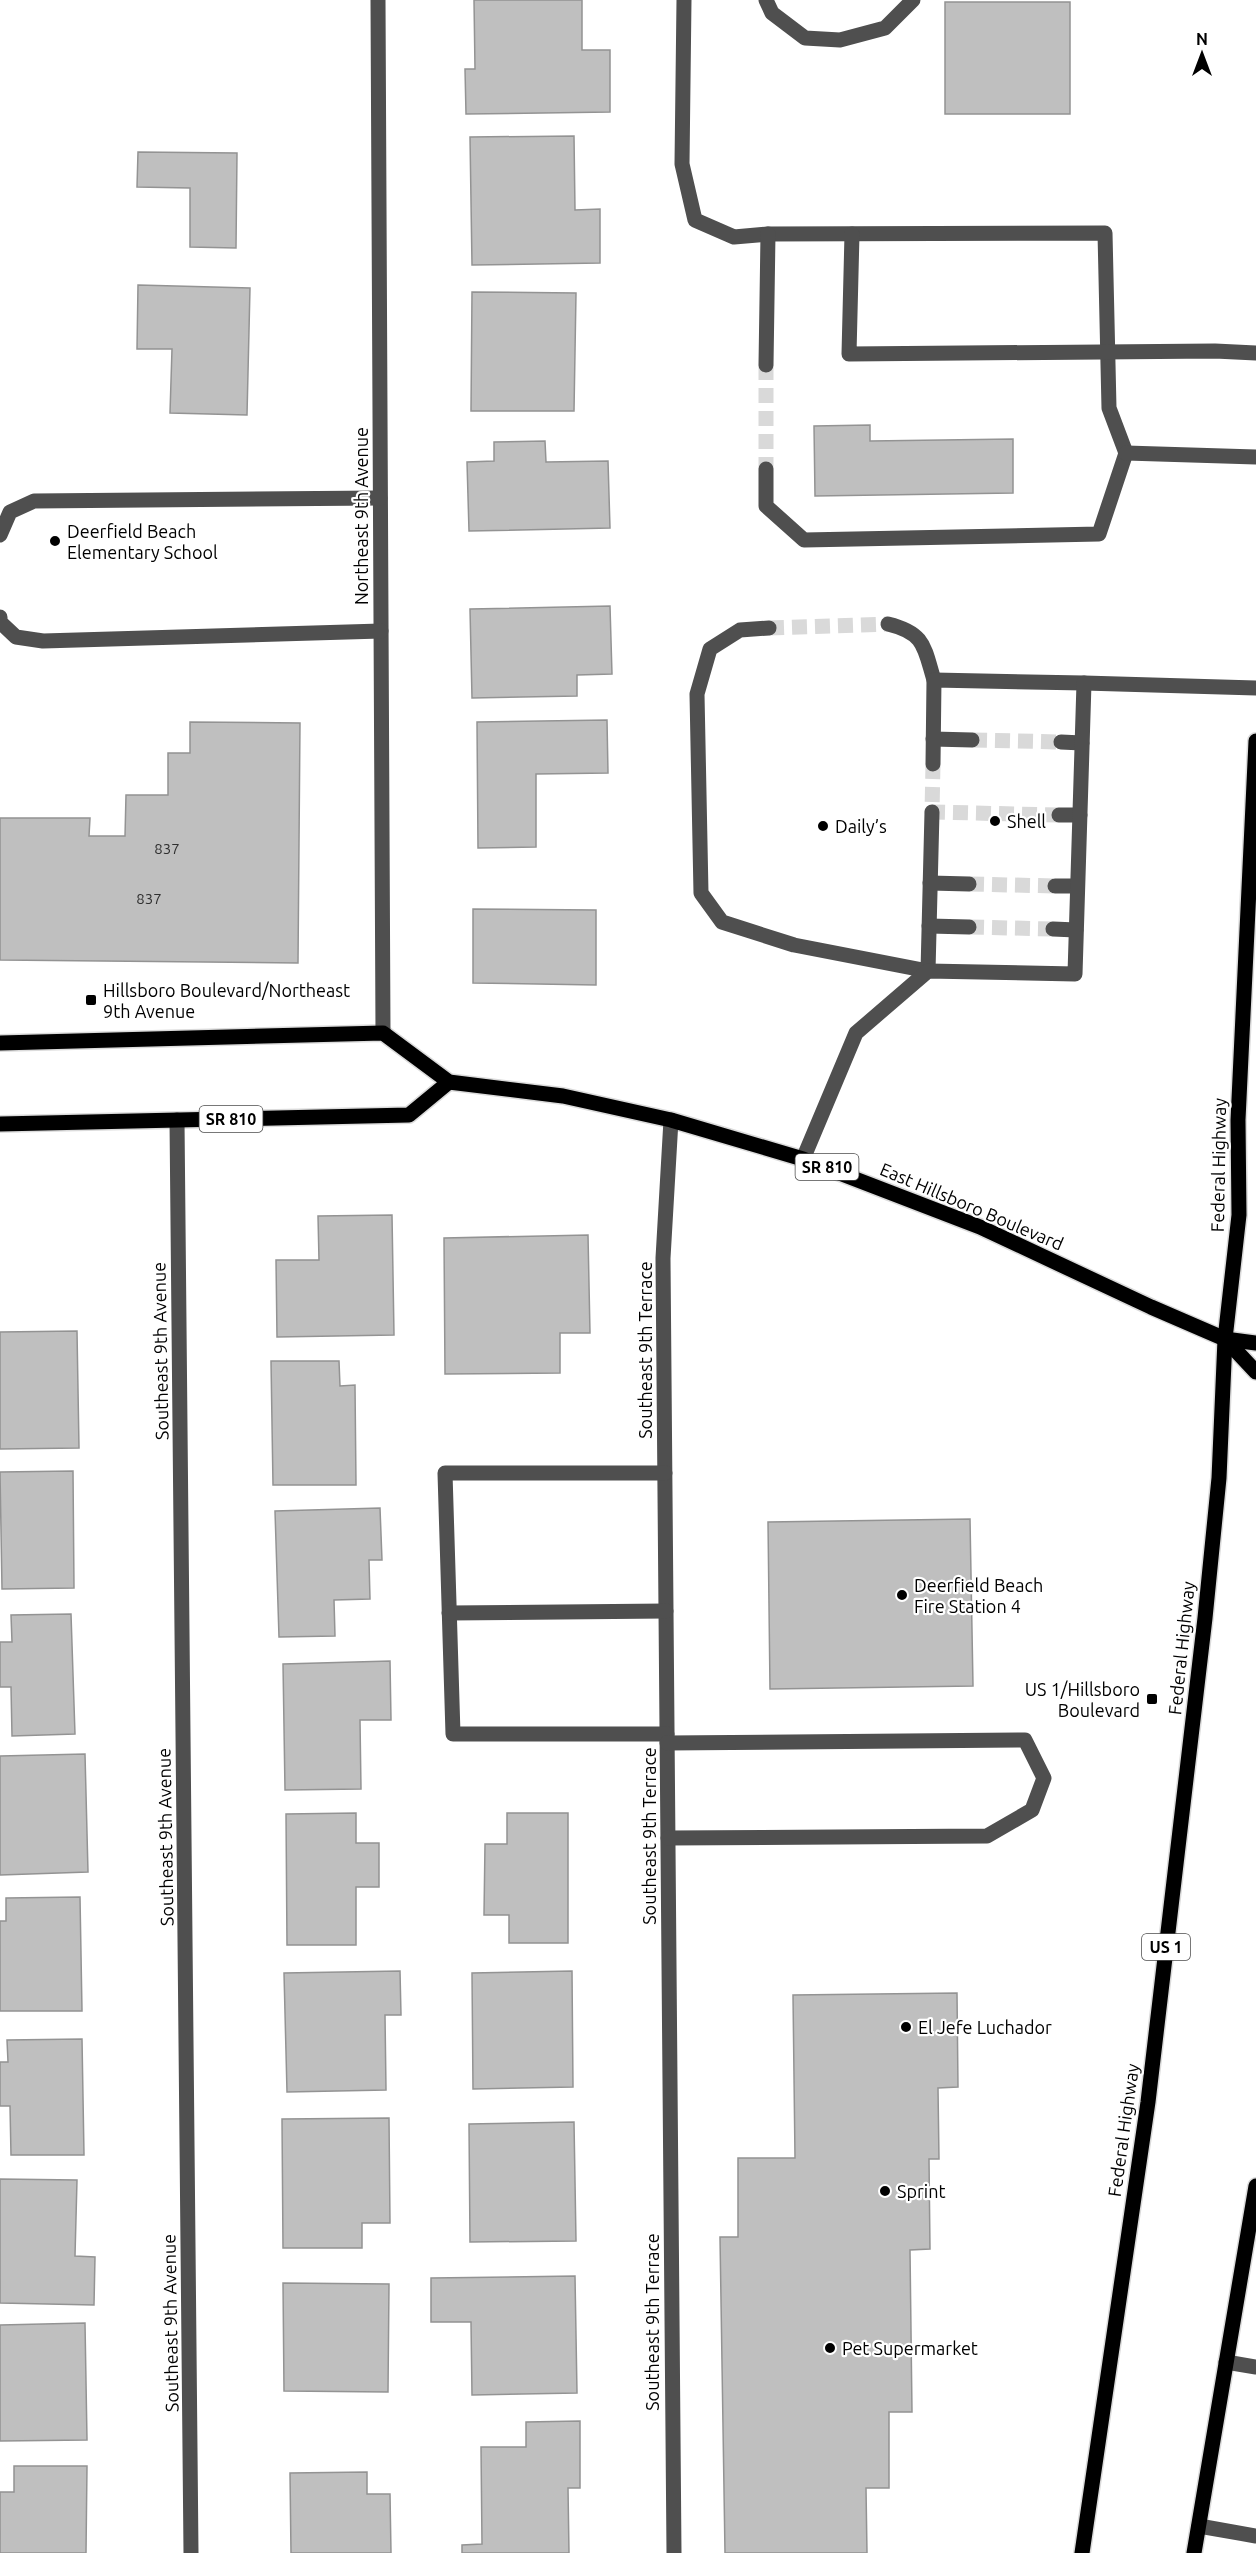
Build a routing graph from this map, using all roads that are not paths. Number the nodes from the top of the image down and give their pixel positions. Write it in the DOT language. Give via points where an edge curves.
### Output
graph roads {
  1 [pos="378,0"];
  2 [pos="684,0"];
  3 [pos="766,0"];
  4 [pos="913,0"];
  5 [pos="768,234"];
  6 [pos="852,234"];
  7 [pos="1108,352"];
  8 [pos="1256,353"];
  9 [pos="766,365"];
  10 [pos="1126,453"];
  11 [pos="1256,457"];
  12 [pos="766,469"];
  13 [pos="380,498"];
  14 [pos="0,535"];
  15 [pos="0,618"];
  16 [pos="888,624"];
  17 [pos="769,628"];
  18 [pos="381,631"];
  19 [pos="934,680"];
  20 [pos="1084,683"];
  21 [pos="1256,688"];
  22 [pos="933,739"];
  23 [pos="972,740"];
  24 [pos="1256,741"];
  25 [pos="1060,742"];
  26 [pos="1082,743"];
  27 [pos="933,764"];
  28 [pos="932,812"];
  29 [pos="1059,815"];
  30 [pos="1080,815"];
  31 [pos="930,883"];
  32 [pos="969,884"];
  33 [pos="1055,886"];
  34 [pos="1077,886"];
  35 [pos="929,926"];
  36 [pos="969,927"];
  37 [pos="1053,929"];
  38 [pos="1076,930"];
  39 [pos="928,971"];
  40 [pos="383,1033"];
  41 [pos="0,1043"];
  42 [pos="449,1082"];
  43 [pos="177,1120"];
  44 [pos="671,1120"];
  45 [pos="0,1124"];
  46 [pos="803,1160"];
  47 [pos="1225,1339"];
  48 [pos="1256,1343"];
  49 [pos="1256,1372"];
  50 [pos="665,1473"];
  51 [pos="666,1611"];
  52 [pos="449,1613"];
  53 [pos="667,1738"];
  54 [pos="668,1838"];
  55 [pos="1256,2186"];
  56 [pos="1226,2362"];
  57 [pos="1256,2367"];
  58 [pos="1199,2526"];
  59 [pos="1256,2536"];
  60 [pos="191,2553"];
  61 [pos="674,2553"];
  62 [pos="1082,2553"];
  63 [pos="1194,2553"];
  1 -- 13 [label="street, Northeast 9th Avenue"];
  2 -- 5 [label="street" via="682,164 695,220 734,237"];
  3 -- 4 [label="street" via="772,13 805,38 840,40 885,28"];
  5 -- 6 [label="street"];
  5 -- 9 [label="street"];
  6 -- 7 [label="street" via="1105,233"];
  6 -- 7 [label="street" via="849,354"];
  7 -- 8 [label="street"];
  7 -- 10 [label="street" via="1109,408"];
  10 -- 11 [label="street"];
  10 -- 12 [label="street" via="1099,534 804,540 766,506"];
  13 -- 14 [label="street" via="34,501 10,512"];
  13 -- 18 [label="street, Northeast 9th Avenue"];
  15 -- 18 [label="street" via="16,637 43,641"];
  16 -- 19 [label="street" via="907,629 924,645"];
  17 -- 39 [label="street" via="740,630 710,650 697,694 700,893 722,922 794,945"];
  18 -- 40 [label="street, Northeast 9th Avenue"];
  19 -- 20 [label="street"];
  19 -- 22 [label="street"];
  20 -- 21 [label="street"];
  20 -- 26 [label="street"];
  22 -- 23 [label="street"];
  22 -- 27 [label="street"];
  24 -- 47 [label="main road, Federal Highway / US 1" via="1238,1120 1239,1215"];
  25 -- 26 [label="street"];
  26 -- 30 [label="street"];
  28 -- 31 [label="street"];
  29 -- 30 [label="street"];
  30 -- 34 [label="street"];
  31 -- 32 [label="street"];
  31 -- 35 [label="street"];
  33 -- 34 [label="street"];
  34 -- 38 [label="street"];
  35 -- 36 [label="street"];
  35 -- 39 [label="street"];
  37 -- 38 [label="street"];
  38 -- 39 [label="street" via="1075,975"];
  39 -- 46 [label="street" via="856,1033"];
  40 -- 41 [label="main road"];
  40 -- 42 [label="main road, East Hillsboro Boulevard / SR 810"];
  42 -- 43 [label="main road, SR 810" via="409,1115"];
  42 -- 44 [label="main road, East Hillsboro Boulevard / SR 810" via="563,1096"];
  43 -- 45 [label="main road, SR 810"];
  43 -- 60 [label="street, Southeast 9th Avenue"];
  44 -- 46 [label="main road, East Hillsboro Boulevard / SR 810"];
  44 -- 50 [label="street, Southeast 9th Terrace" via="663,1258"];
  46 -- 47 [label="main road, East Hillsboro Boulevard / SR 810" via="980,1227"];
  47 -- 48 [label="main road, East Hillsboro Boulevard / SR 810"];
  47 -- 49 [label="main road, East Hillsboro Boulevard / SR 810"];
  47 -- 62 [label="main road, Federal Highway / US 1" via="1218,1490 1177,1862 1148,2102"];
  50 -- 51 [label="street, Southeast 9th Terrace"];
  50 -- 52 [label="street" via="445,1473"];
  51 -- 52 [label="street"];
  51 -- 53 [label="street, Southeast 9th Terrace"];
  52 -- 53 [label="street" via="453,1734"];
  53 -- 54 [label="street, Southeast 9th Terrace"];
  53 -- 54 [label="street" via="1025,1740 1044,1778 1032,1810 987,1836"];
  54 -- 61 [label="street, Southeast 9th Terrace"];
  55 -- 56 [label="main road"];
  56 -- 57 [label="street"];
  56 -- 58 [label="main road"];
  58 -- 59 [label="street"];
  58 -- 63 [label="main road"];
}
